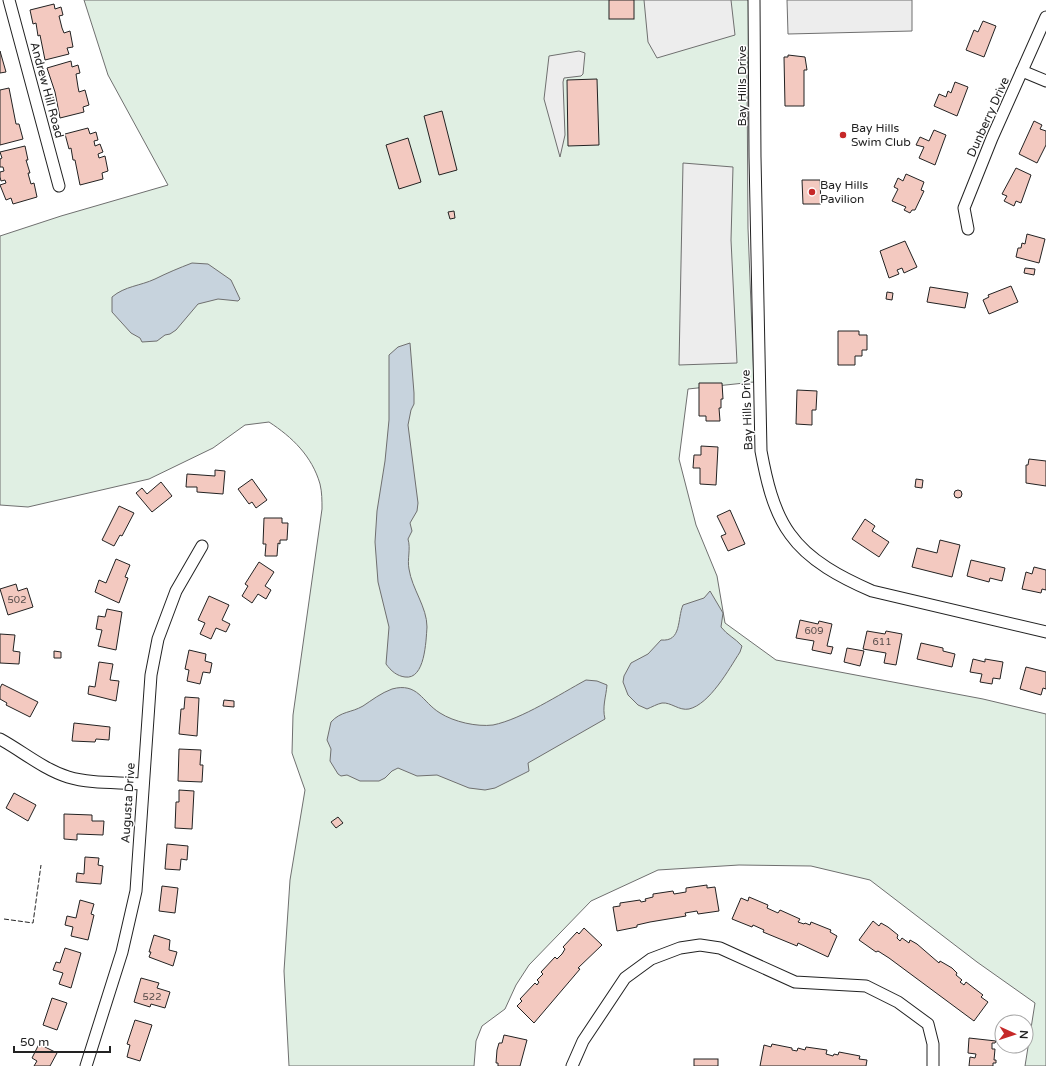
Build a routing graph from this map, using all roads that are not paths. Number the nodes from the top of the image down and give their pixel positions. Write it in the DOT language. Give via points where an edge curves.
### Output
graph roads {
  1 [pos="9,0"];
  2 [pos="754,0"];
  3 [pos="1046,17"];
  4 [pos="1022,71"];
  5 [pos="1046,81"];
  6 [pos="59,186"];
  7 [pos="968,229"];
  8 [pos="202,546"];
  9 [pos="1046,632"];
  10 [pos="0,739"];
  11 [pos="142,784"];
  12 [pos="86,1066"];
  13 [pos="572,1066"];
  14 [pos="933,1066"];
  1 -- 6 [label="street, Andrew Hill Road"];
  2 -- 9 [label="street, Bay Hills Drive" via="761,451 767,485 778,511 790,534 805,550 846,580 872,591"];
  3 -- 4 [label="street, Dunberry Drive"];
  4 -- 5 [label="street"];
  4 -- 7 [label="street, Dunberry Drive" via="964,208"];
  8 -- 11 [label="street, Augusta Drive" via="176,591 158,639 151,675"];
  10 -- 11 [label="street" via="67,777"];
  11 -- 12 [label="street, Augusta Drive" via="136,891 131,920"];
  13 -- 14 [label="street" via="583,1041 625,978 651,959 680,948 700,945 720,948 795,982 866,986 898,1002 928,1024 933,1044"];
}
